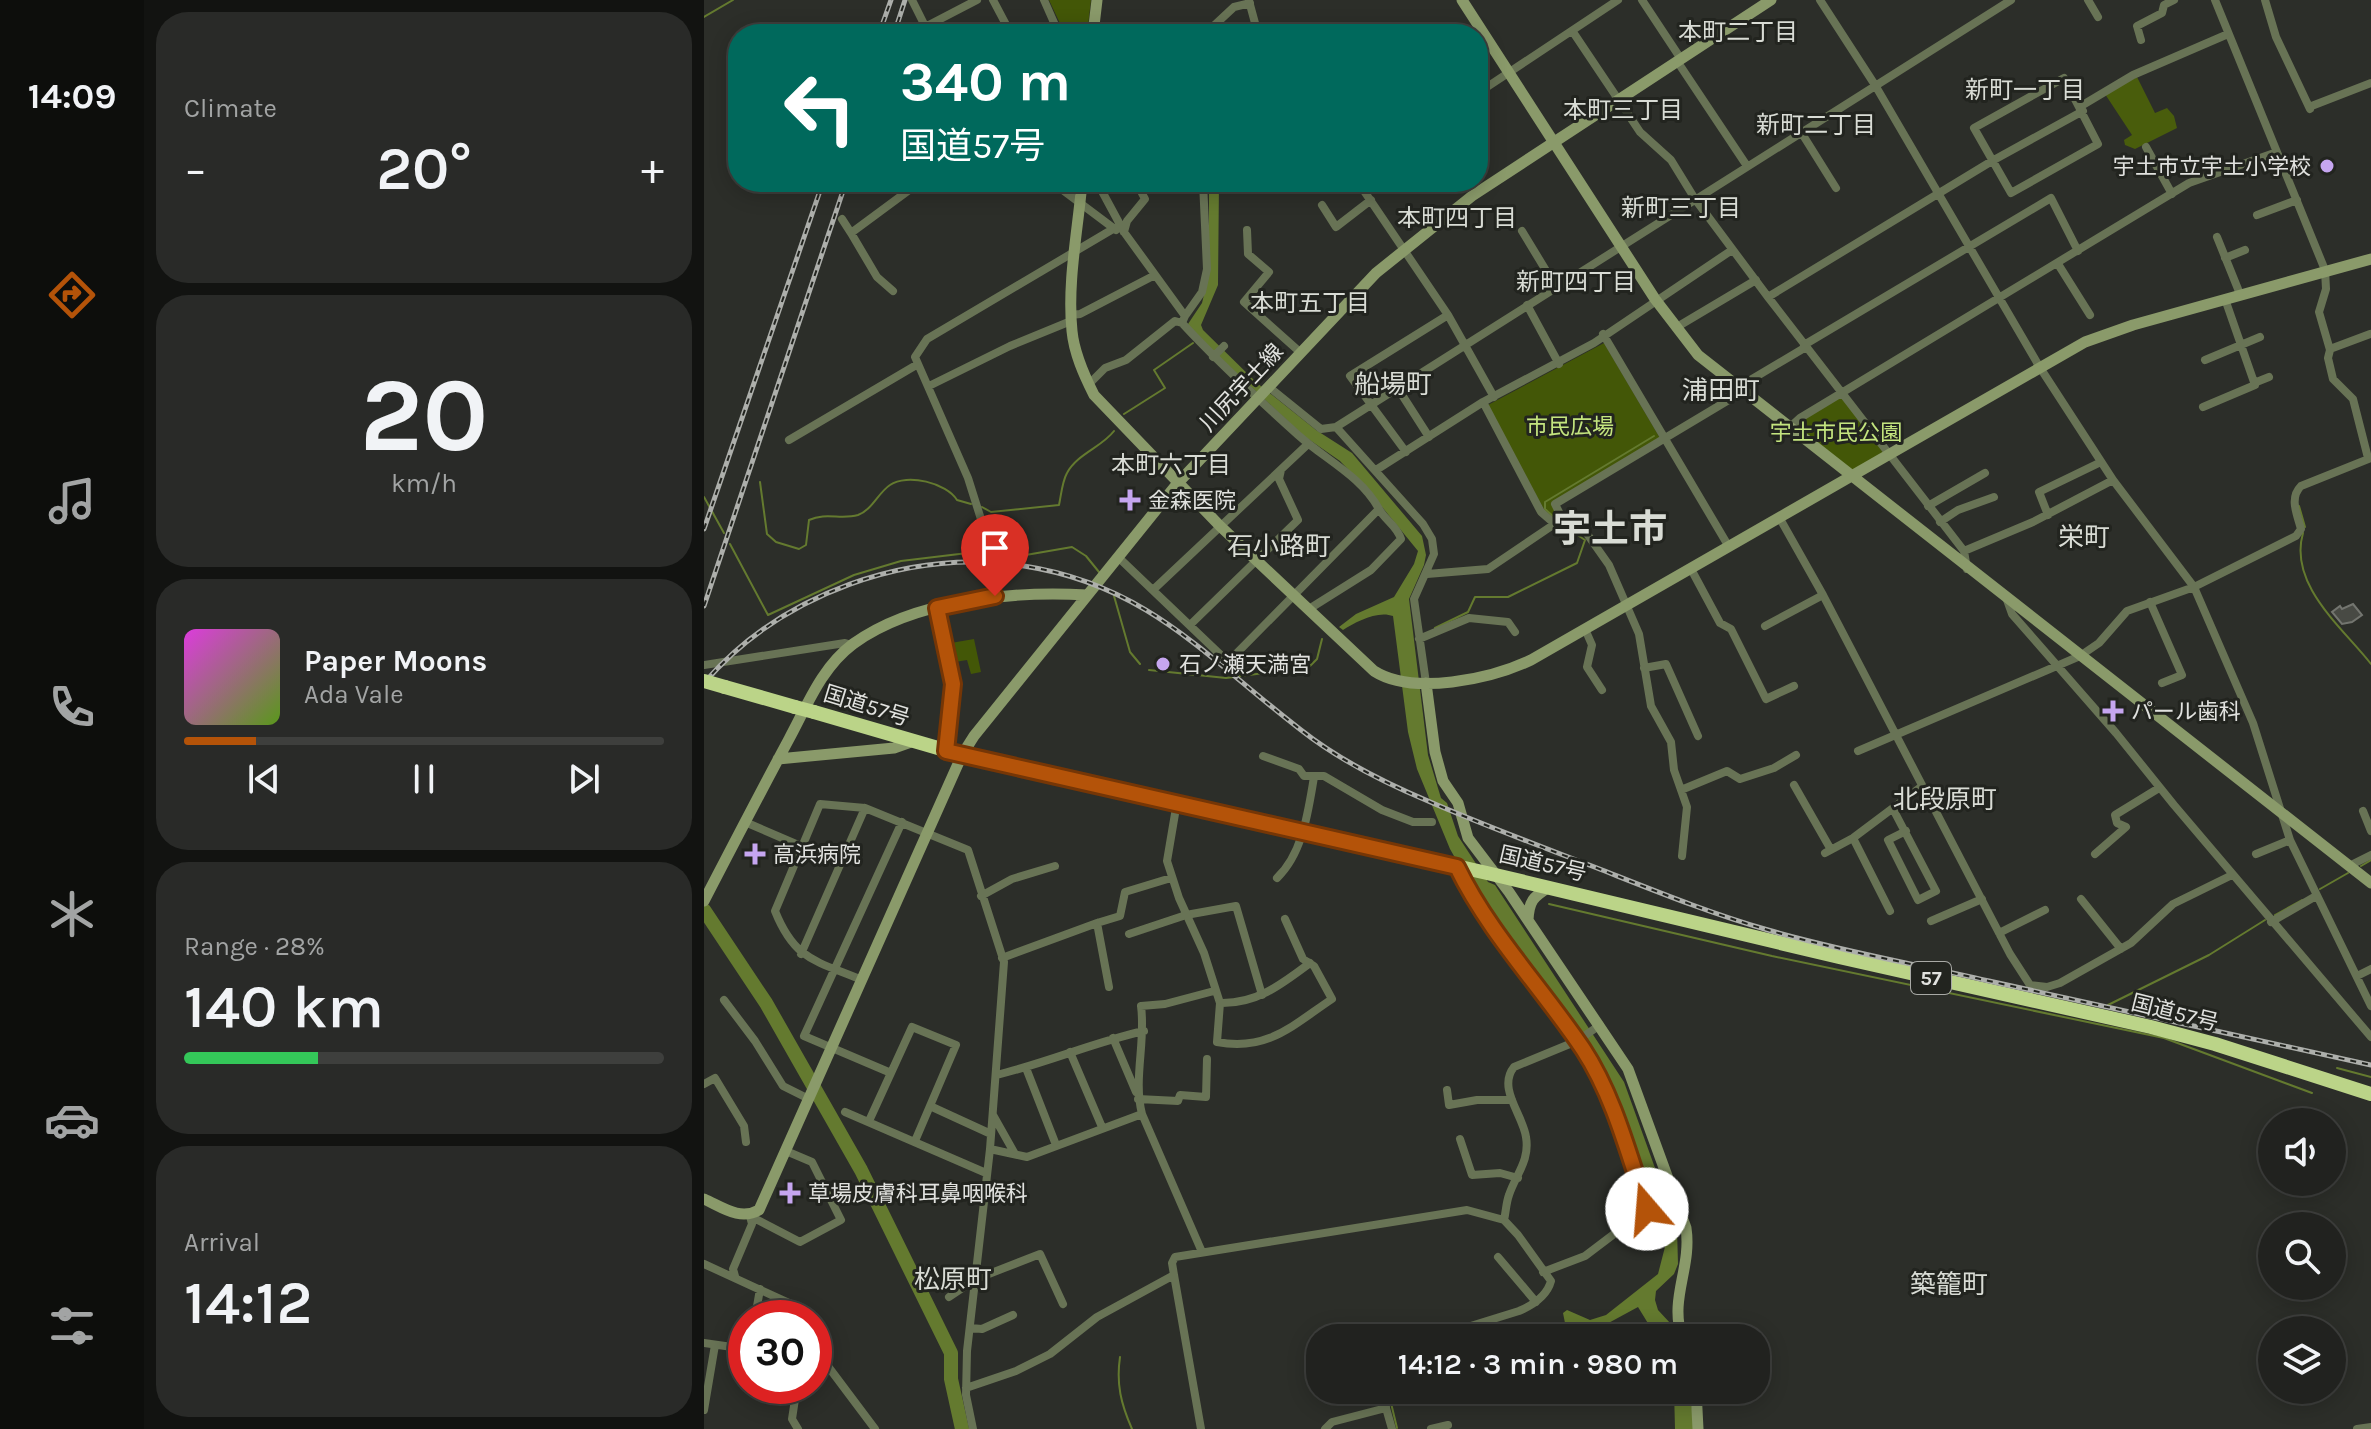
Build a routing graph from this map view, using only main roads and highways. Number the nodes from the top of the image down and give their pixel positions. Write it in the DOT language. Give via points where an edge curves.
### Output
graph roads {
  1 [pos="704,681"];
  2 [pos="2371,1094"];
  1 -- 2 [label="highway, 国道57号 / 57, bridge" via="962,755 2151,1027"];
}
